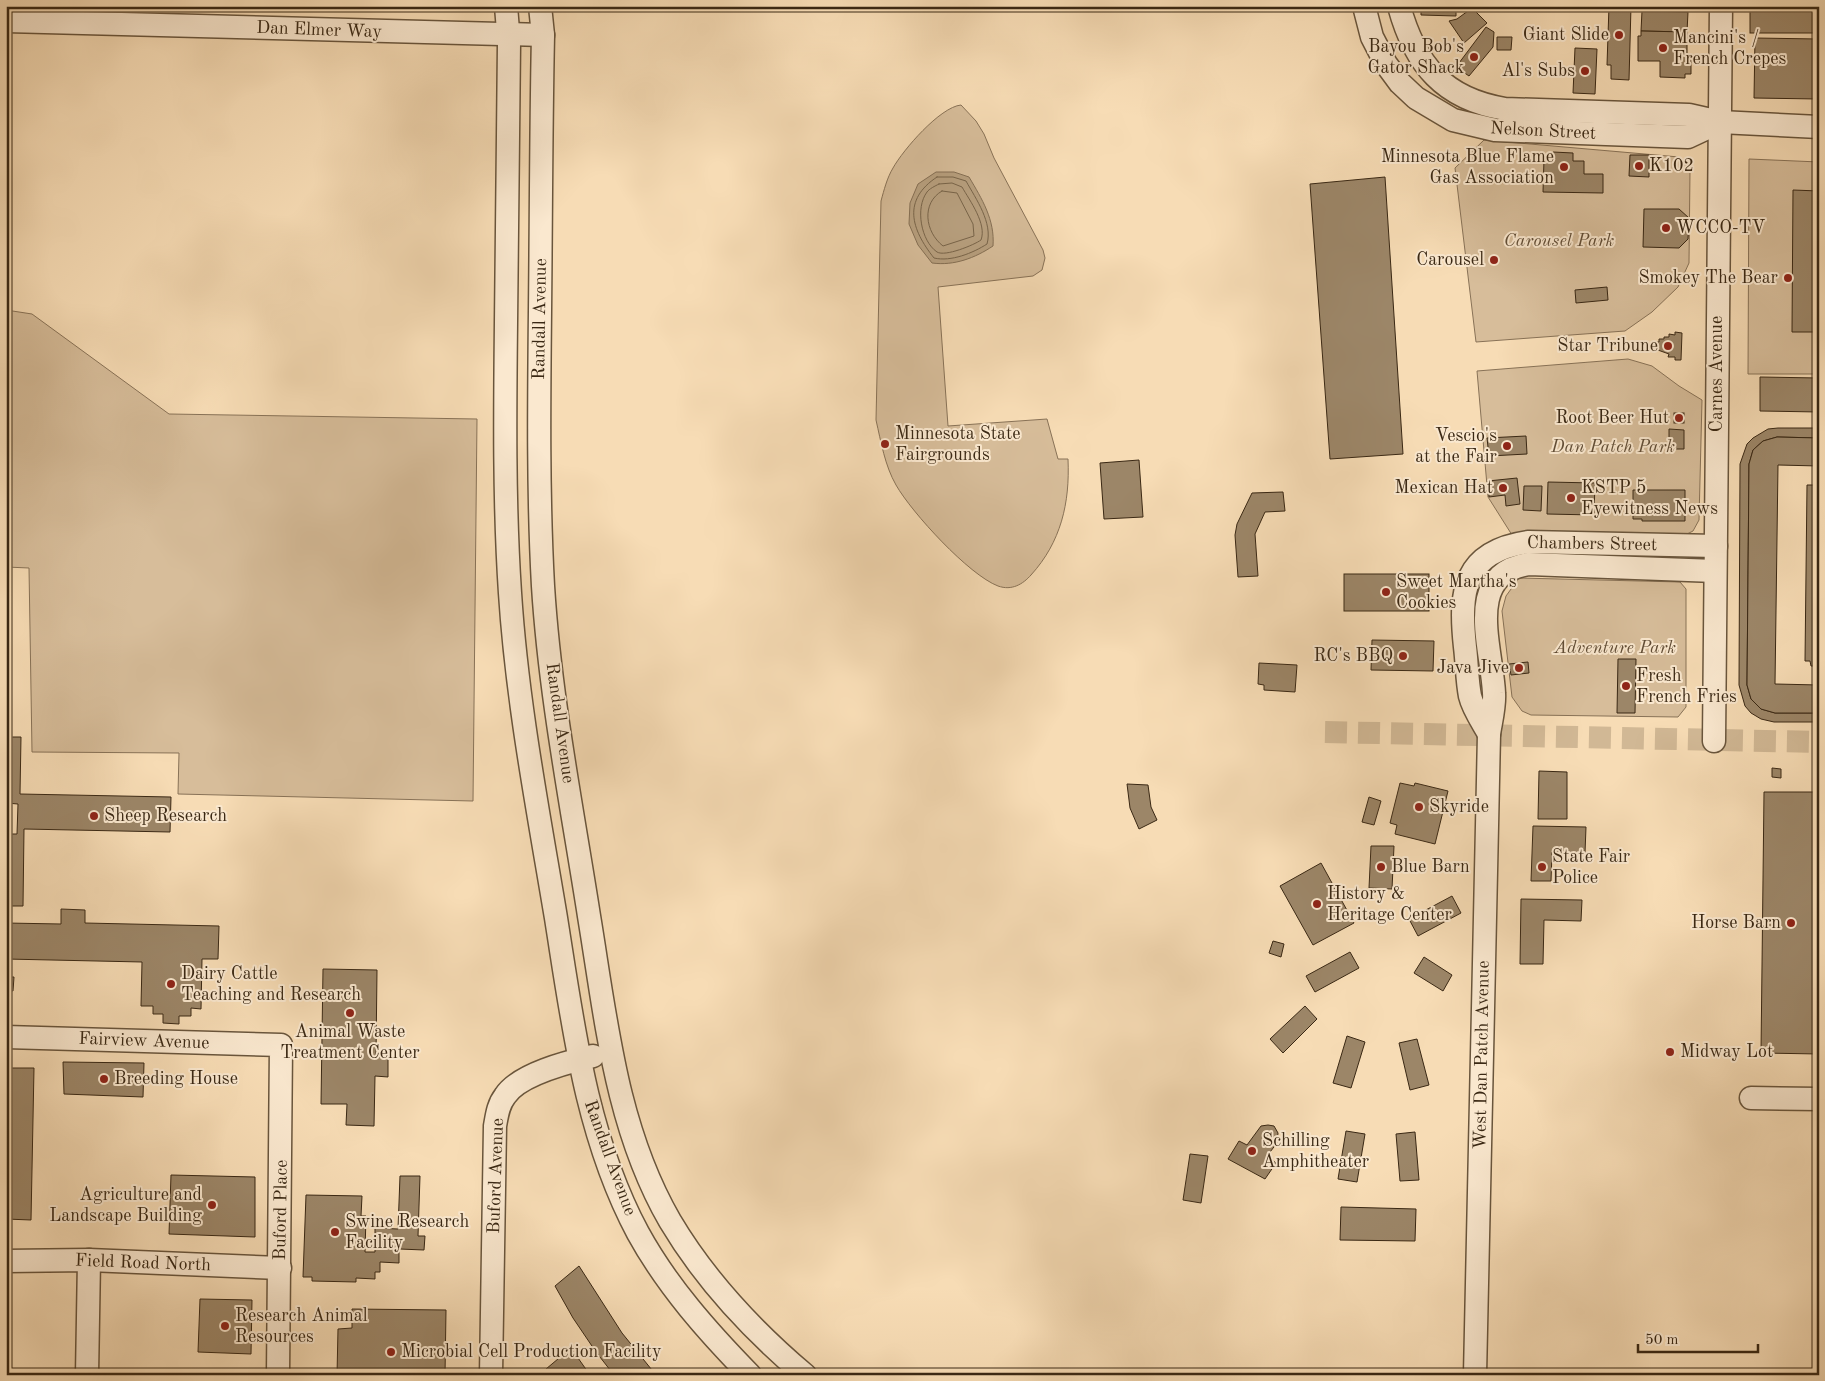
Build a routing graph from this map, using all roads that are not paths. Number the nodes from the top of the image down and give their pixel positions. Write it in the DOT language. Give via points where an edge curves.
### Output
graph roads {
  1 [pos="506,6"];
  2 [pos="540,6"];
  3 [pos="1364,6"];
  4 [pos="1400,6"];
  5 [pos="1721,6"];
  6 [pos="6,21"];
  7 [pos="509,35"];
  8 [pos="543,35"];
  9 [pos="1720,122"];
  10 [pos="1819,127"];
  11 [pos="1716,546"];
  12 [pos="1476,568"];
  13 [pos="1715,570"];
  14 [pos="1493,584"];
  15 [pos="1488,734"];
  16 [pos="1714,741"];
  17 [pos="6,1037"];
  18 [pos="281,1045"];
  19 [pos="611,1051"];
  20 [pos="579,1059"];
  21 [pos="1751,1098"];
  22 [pos="1819,1099"];
  23 [pos="89,1260"];
  24 [pos="6,1261"];
  25 [pos="280,1268"];
  26 [pos="88,1375"];
  27 [pos="278,1375"];
  28 [pos="491,1375"];
  29 [pos="750,1375"];
  30 [pos="805,1375"];
  31 [pos="1475,1375"];
  1 -- 7 [label="street, Randall Avenue"];
  2 -- 8 [label="street, Randall Avenue"];
  3 -- 9 [label="street, Nelson Street" via="1372,37 1400,83 1416,98 1453,120 1494,130 1688,137"];
  4 -- 9 [label="street, Nelson Street" via="1405,28 1427,68 1458,95 1481,105 1505,109 1689,115"];
  5 -- 9 [label="street, Carnes Avenue"];
  6 -- 7 [label="street, Dan Elmer Way"];
  7 -- 8 [label="street, Dan Elmer Way"];
  7 -- 20 [label="street, Randall Avenue" via="505,426 510,594 532,770"];
  8 -- 19 [label="street, Randall Avenue" via="539,425 543,587 557,710"];
  9 -- 10 [label="street, Nelson Street"];
  9 -- 11 [label="street, Carnes Avenue"];
  11 -- 12 [label="street, Chambers Street" via="1528,542 1500,549"];
  11 -- 13 [label="street, Carnes Avenue"];
  12 -- 15 [label="street, West Dan Patch Avenue" via="1464,591 1462,619 1470,697"];
  13 -- 14 [label="street, Chambers Street" via="1530,564 1508,569"];
  13 -- 16 [label="street, Carnes Avenue"];
  14 -- 15 [label="street, West Dan Patch Avenue" via="1486,606 1494,695"];
  15 -- 31 [label="street, West Dan Patch Avenue"];
  17 -- 18 [label="street, Fairview Avenue"];
  18 -- 25 [label="street, Buford Place"];
  19 -- 20 [label="street, Buford Avenue"];
  19 -- 30 [label="street, Randall Avenue" via="624,1110 669,1220 700,1268 740,1314"];
  20 -- 28 [label="street, Buford Avenue" via="517,1084 498,1108 495,1126"];
  20 -- 29 [label="street, Randall Avenue" via="592,1120 638,1234 671,1284 711,1335"];
  21 -- 22 [label="street"];
  23 -- 24 [label="street, Field Road North"];
  23 -- 25 [label="street, Field Road North"];
  23 -- 26 [label="street"];
  25 -- 27 [label="street, Buford Place"];
}
